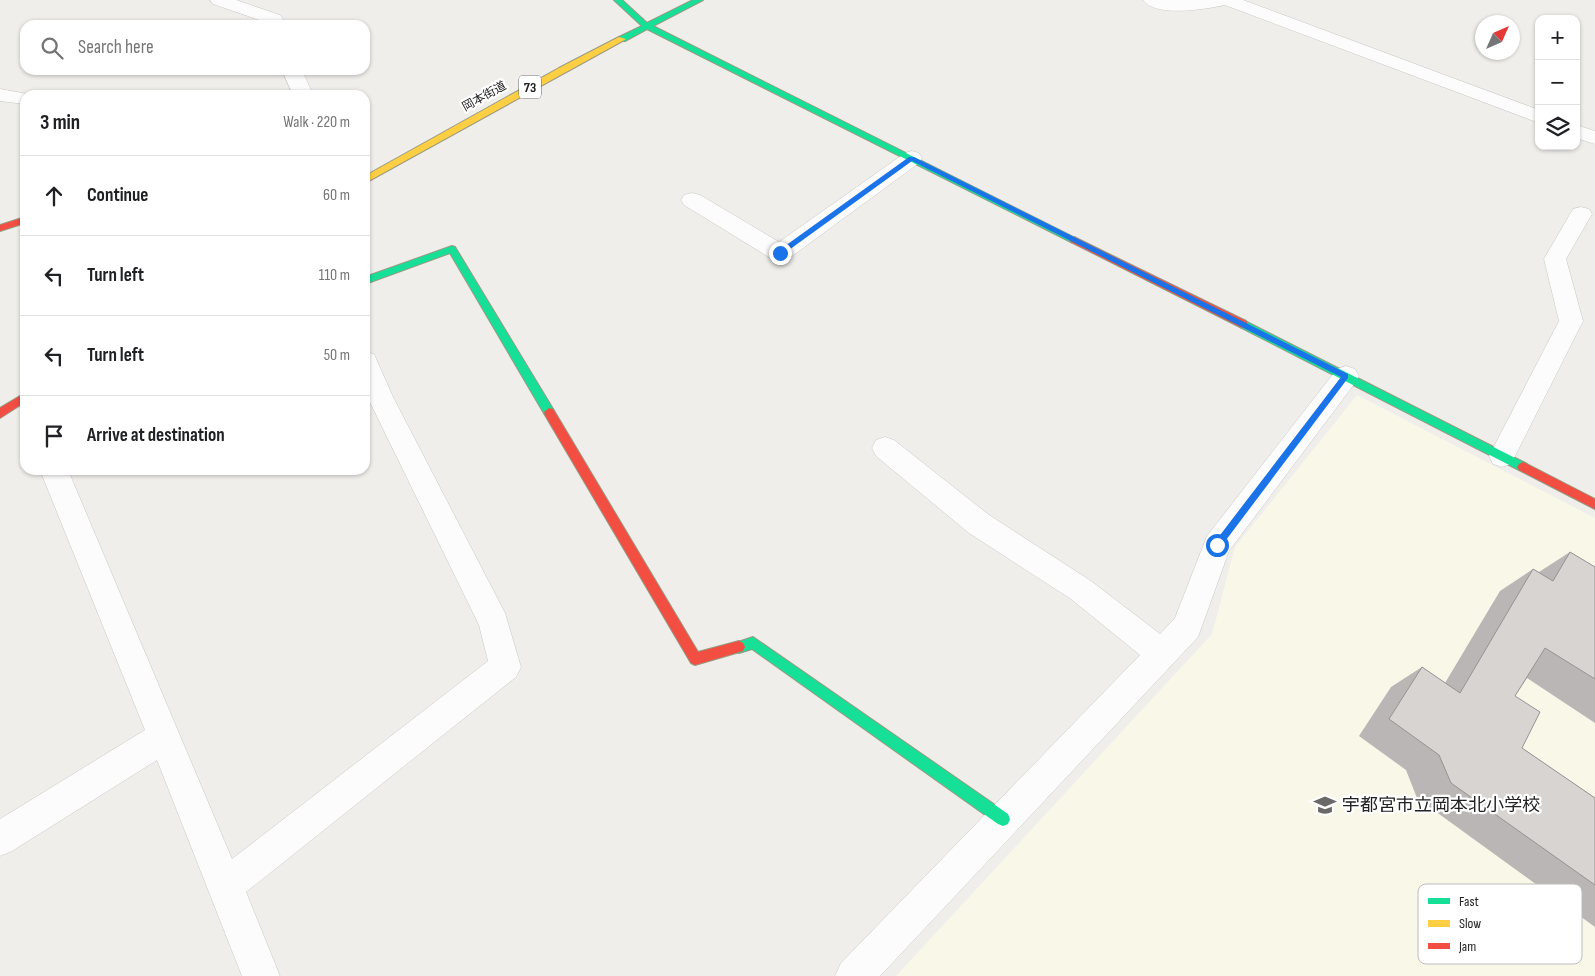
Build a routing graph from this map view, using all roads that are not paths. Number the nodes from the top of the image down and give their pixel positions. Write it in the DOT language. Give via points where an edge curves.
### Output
graph roads {
  1 [pos="219,0"];
  2 [pos="272,0"];
  3 [pos="618,0"];
  4 [pos="699,0"];
  5 [pos="1152,0"];
  6 [pos="1226,0"];
  7 [pos="269,20"];
  8 [pos="274,20"];
  9 [pos="646,26"];
  10 [pos="294,75"];
  11 [pos="301,90"];
  12 [pos="0,95"];
  13 [pos="20,97"];
  14 [pos="1535,116"];
  15 [pos="1580,132"];
  16 [pos="1595,138"];
  17 [pos="912,158"];
  18 [pos="370,177"];
  19 [pos="692,200"];
  20 [pos="1581,214"];
  21 [pos="20,222"];
  22 [pos="0,228"];
  23 [pos="370,279"];
  24 [pos="370,373"];
  25 [pos="1346,376"];
  26 [pos="20,402"];
  27 [pos="0,414"];
  28 [pos="885,448"];
  29 [pos="1502,456"];
  30 [pos="56,475"];
  31 [pos="1595,504"];
  32 [pos="1162,654"];
  33 [pos="164,737"];
  34 [pos="1003,819"];
  35 [pos="0,839"];
  36 [pos="226,886"];
  37 [pos="261,976"];
  38 [pos="854,976"];
  1 -- 7 [label="street"];
  2 -- 8 [label="street"];
  3 -- 9 [label="street"];
  4 -- 9 [label="street, 岡本街道 / 73"];
  5 -- 6 [label="street" via="1172,5 1195,5"];
  6 -- 14 [label="street"];
  9 -- 17 [label="street"];
  9 -- 18 [label="street, 岡本街道 / 73"];
  10 -- 11 [label="street"];
  12 -- 13 [label="street"];
  15 -- 16 [label="street"];
  17 -- 19 [label="street" via="780,253"];
  17 -- 25 [label="street"];
  20 -- 29 [label="street" via="1555,259 1571,321"];
  21 -- 22 [label="street"];
  23 -- 34 [label="street" via="452,249 695,659 753,643"];
  24 -- 36 [label="street" via="494,623 505,667"];
  25 -- 29 [label="street"];
  25 -- 32 [label="street" via="1217,545 1188,627"];
  26 -- 27 [label="street"];
  28 -- 32 [label="street" via="979,524 1081,590"];
  29 -- 31 [label="street"];
  30 -- 33 [label="street"];
  32 -- 34 [label="street"];
  33 -- 35 [label="street"];
  33 -- 36 [label="street"];
  34 -- 38 [label="street"];
  36 -- 37 [label="street"];
}
